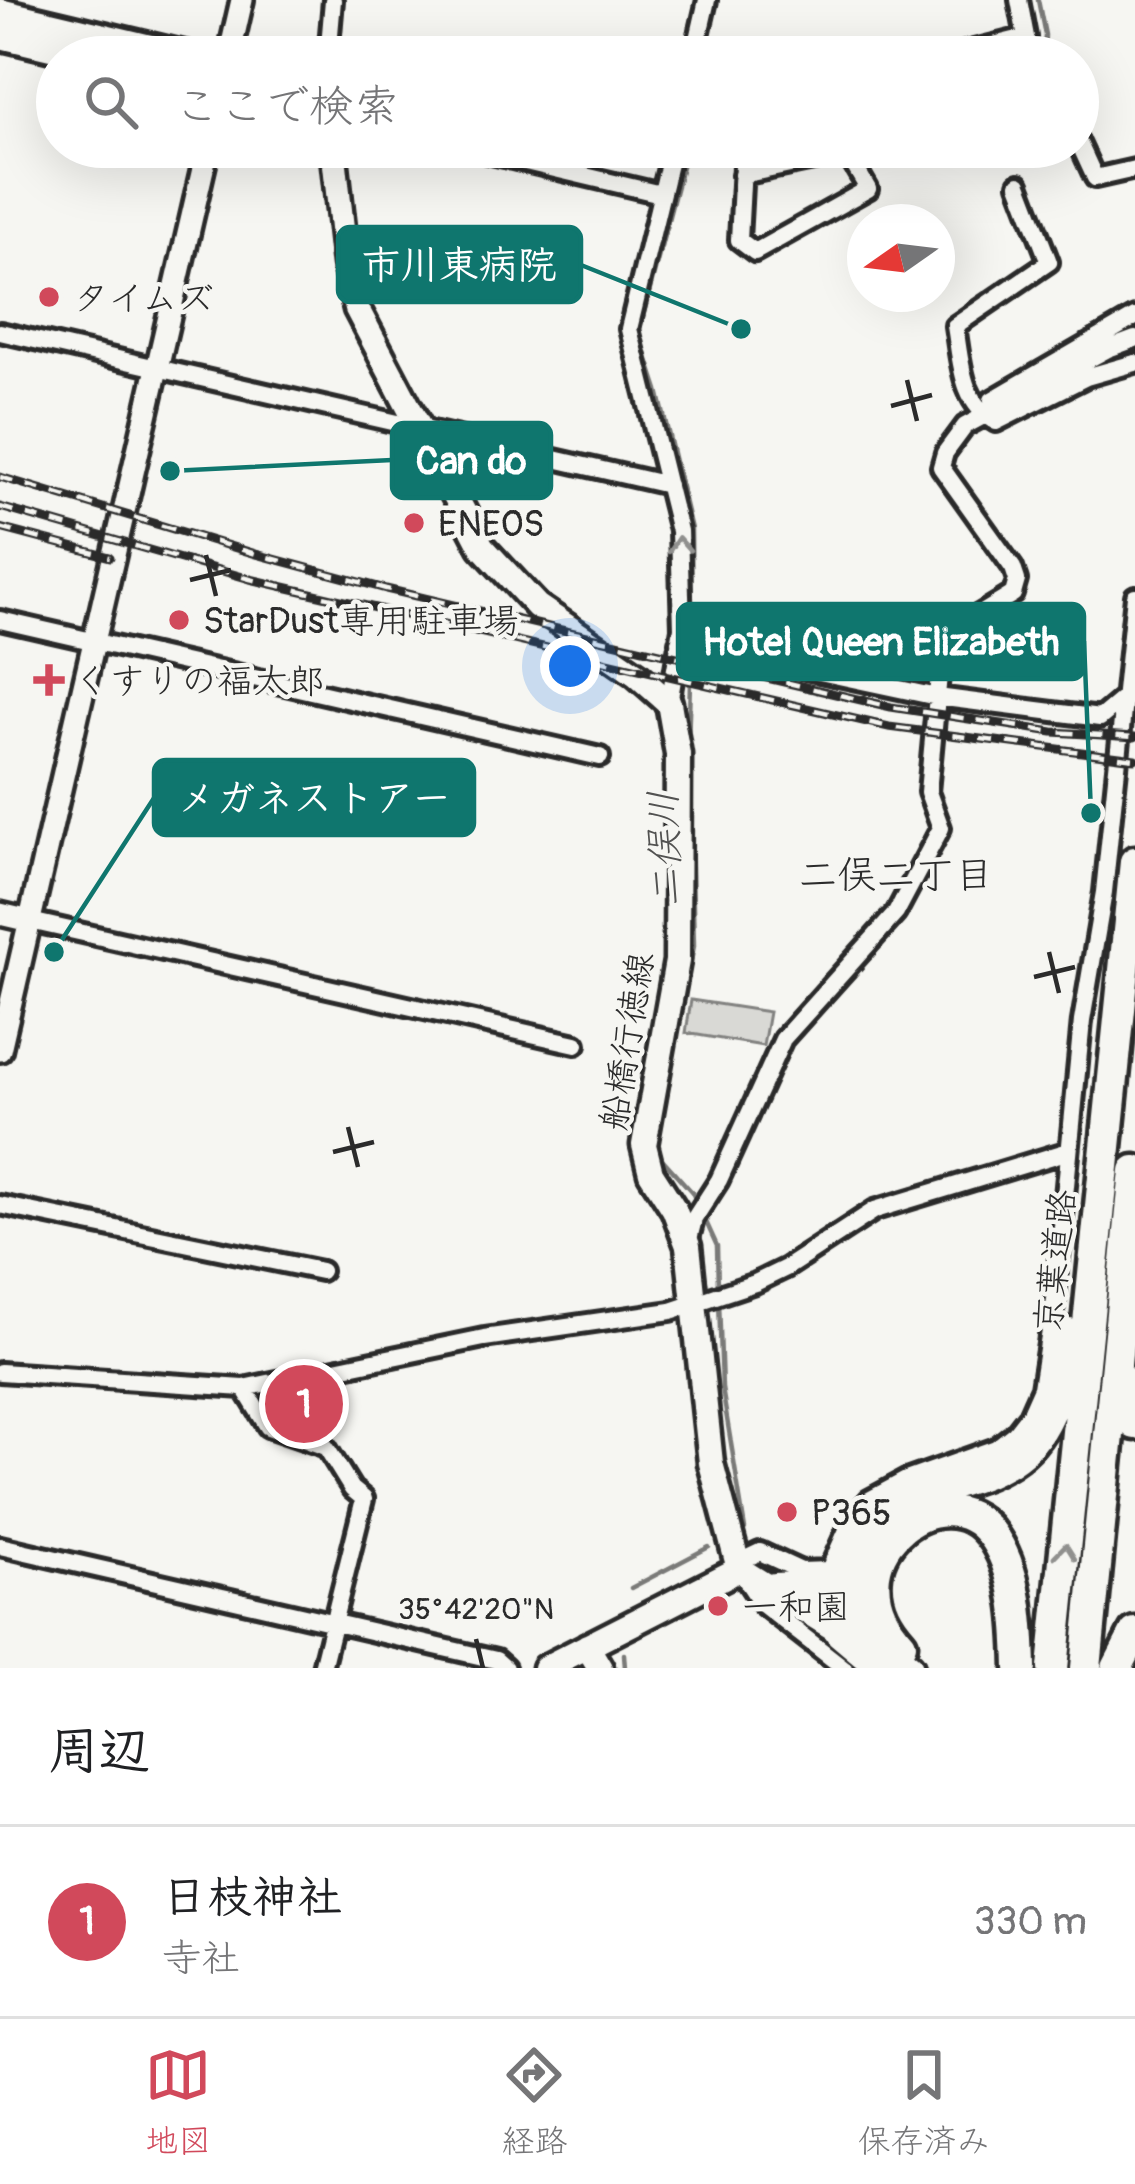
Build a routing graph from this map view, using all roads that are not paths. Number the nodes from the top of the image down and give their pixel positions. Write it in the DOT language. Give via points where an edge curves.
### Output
graph roads {
  1 [pos="242,0"];
  2 [pos="333,0"];
  3 [pos="707,0"];
  4 [pos="1019,0"];
  5 [pos="0,7"];
  6 [pos="0,22"];
  7 [pos="57,36"];
  8 [pos="121,36"];
  9 [pos="234,36"];
  10 [pos="330,36"];
  11 [pos="699,36"];
  12 [pos="1026,36"];
  13 [pos="0,40"];
  14 [pos="36,49"];
  15 [pos="203,168"];
  16 [pos="336,168"];
  17 [pos="551,168"];
  18 [pos="668,168"];
  19 [pos="742,168"];
  20 [pos="775,168"];
  21 [pos="856,168"];
  22 [pos="1090,168"];
  23 [pos="1135,169"];
  24 [pos="742,175"];
  25 [pos="1019,184"];
  26 [pos="661,194"];
  27 [pos="1135,316"];
  28 [pos="0,332"];
  29 [pos="1135,339"];
  30 [pos="1135,363"];
  31 [pos="158,368"];
  32 [pos="984,416"];
  33 [pos="417,426"];
  34 [pos="668,484"];
  35 [pos="1135,596"];
  36 [pos="0,620"];
  37 [pos="95,642"];
  38 [pos="679,642"];
  39 [pos="937,697"];
  40 [pos="1125,697"];
  41 [pos="669,703"];
  42 [pos="600,757"];
  43 [pos="1135,862"];
  44 [pos="0,914"];
  45 [pos="30,920"];
  46 [pos="576,1045"];
  47 [pos="0,1051"];
  48 [pos="1069,1151"];
  49 [pos="1103,1158"];
  50 [pos="1135,1171"];
  51 [pos="0,1205"];
  52 [pos="688,1246"];
  53 [pos="321,1271"];
  54 [pos="711,1297"];
  55 [pos="0,1372"];
  56 [pos="1135,1383"];
  57 [pos="244,1388"];
  58 [pos="1135,1424"];
  59 [pos="0,1546"];
  60 [pos="852,1567"];
  61 [pos="740,1569"];
  62 [pos="773,1588"];
  63 [pos="333,1624"];
  64 [pos="840,1632"];
  65 [pos="1135,1633"];
  66 [pos="594,1657"];
  67 [pos="322,1668"];
  68 [pos="505,1668"];
  69 [pos="545,1668"];
  70 [pos="844,1668"];
  71 [pos="883,1668"];
  72 [pos="908,1668"];
  73 [pos="928,1668"];
  74 [pos="1021,1668"];
  75 [pos="1053,1668"];
  76 [pos="1086,1668"];
  77 [pos="1117,1668"];
  1 -- 9 [label="street"];
  2 -- 10 [label="street"];
  3 -- 11 [label="street"];
  4 -- 12 [label="street"];
  5 -- 8 [label="street"];
  6 -- 7 [label="main road"];
  13 -- 14 [label="street"];
  15 -- 31 [label="street"];
  16 -- 33 [label="main road" via="352,296"];
  17 -- 26 [label="street"];
  18 -- 26 [label="street"];
  19 -- 24 [label="street"];
  20 -- 24 [label="street"];
  21 -- 24 [label="street" via="868,189 755,252 739,240"];
  22 -- 23 [label="street" via="1095,178"];
  25 -- 32 [label="street" via="1049,262 955,326 968,395"];
  26 -- 34 [label="street" via="629,329"];
  27 -- 32 [label="street" via="988,402"];
  28 -- 31 [label="street"];
  29 -- 32 [label="street"];
  30 -- 32 [label="street" via="1086,376 996,422"];
  31 -- 33 [label="street"];
  31 -- 37 [label="street"];
  32 -- 39 [label="street" via="956,433 941,467 1017,580 1013,594 946,635"];
  33 -- 34 [label="street"];
  33 -- 41 [label="main road" via="494,562 537,606"];
  38 -- 34 [label="street, one-way" via="679,530"];
  35 -- 40 [label="street"];
  36 -- 37 [label="street"];
  37 -- 42 [label="street"];
  37 -- 45 [label="street"];
  38 -- 39 [label="street"];
  38 -- 41 [label="street"];
  39 -- 40 [label="street" via="1100,718"];
  39 -- 52 [label="street" via="928,792 940,828 896,913 783,1039"];
  40 -- 48 [label="street"];
  41 -- 52 [label="main road, 船橋行徳線" via="678,754 677,961 644,1145"];
  43 -- 49 [label="highway, 京葉道路"];
  44 -- 45 [label="street"];
  45 -- 46 [label="street"];
  45 -- 47 [label="street"];
  48 -- 54 [label="street" via="875,1210 808,1256"];
  48 -- 61 [label="street" via="1049,1349 1041,1388 1015,1433 869,1500 829,1570 801,1571 760,1552"];
  49 -- 60 [label="highway" via="1076,1253 1068,1353 1041,1425 1010,1461 888,1508"];
  75 -- 49 [label="highway, 京葉道路, one-way"];
  50 -- 76 [label="highway, 京葉道路"];
  51 -- 53 [label="street"];
  52 -- 54 [label="main road, 船橋行徳線"];
  54 -- 57 [label="street" via="671,1311 484,1338"];
  54 -- 61 [label="main road, 船橋行徳線" via="711,1463"];
  55 -- 57 [label="street"];
  56 -- 58 [label="highway"];
  57 -- 63 [label="street" via="268,1427 326,1448 364,1499"];
  59 -- 63 [label="street"];
  60 -- 62 [label="highway" via="828,1586"];
  60 -- 72 [label="highway" via="857,1615"];
  61 -- 62 [label="main road"];
  61 -- 66 [label="main road"];
  61 -- 70 [label="street" via="762,1604"];
  62 -- 64 [label="main road"];
  63 -- 67 [label="street"];
  63 -- 68 [label="street"];
  64 -- 71 [label="highway"];
  64 -- 72 [label="main road"];
  65 -- 77 [label="highway"];
  66 -- 69 [label="main road"];
  73 -- 74 [label="highway" via="880,1612 875,1567 896,1531 946,1513 978,1521 997,1543 1013,1590"];
}
